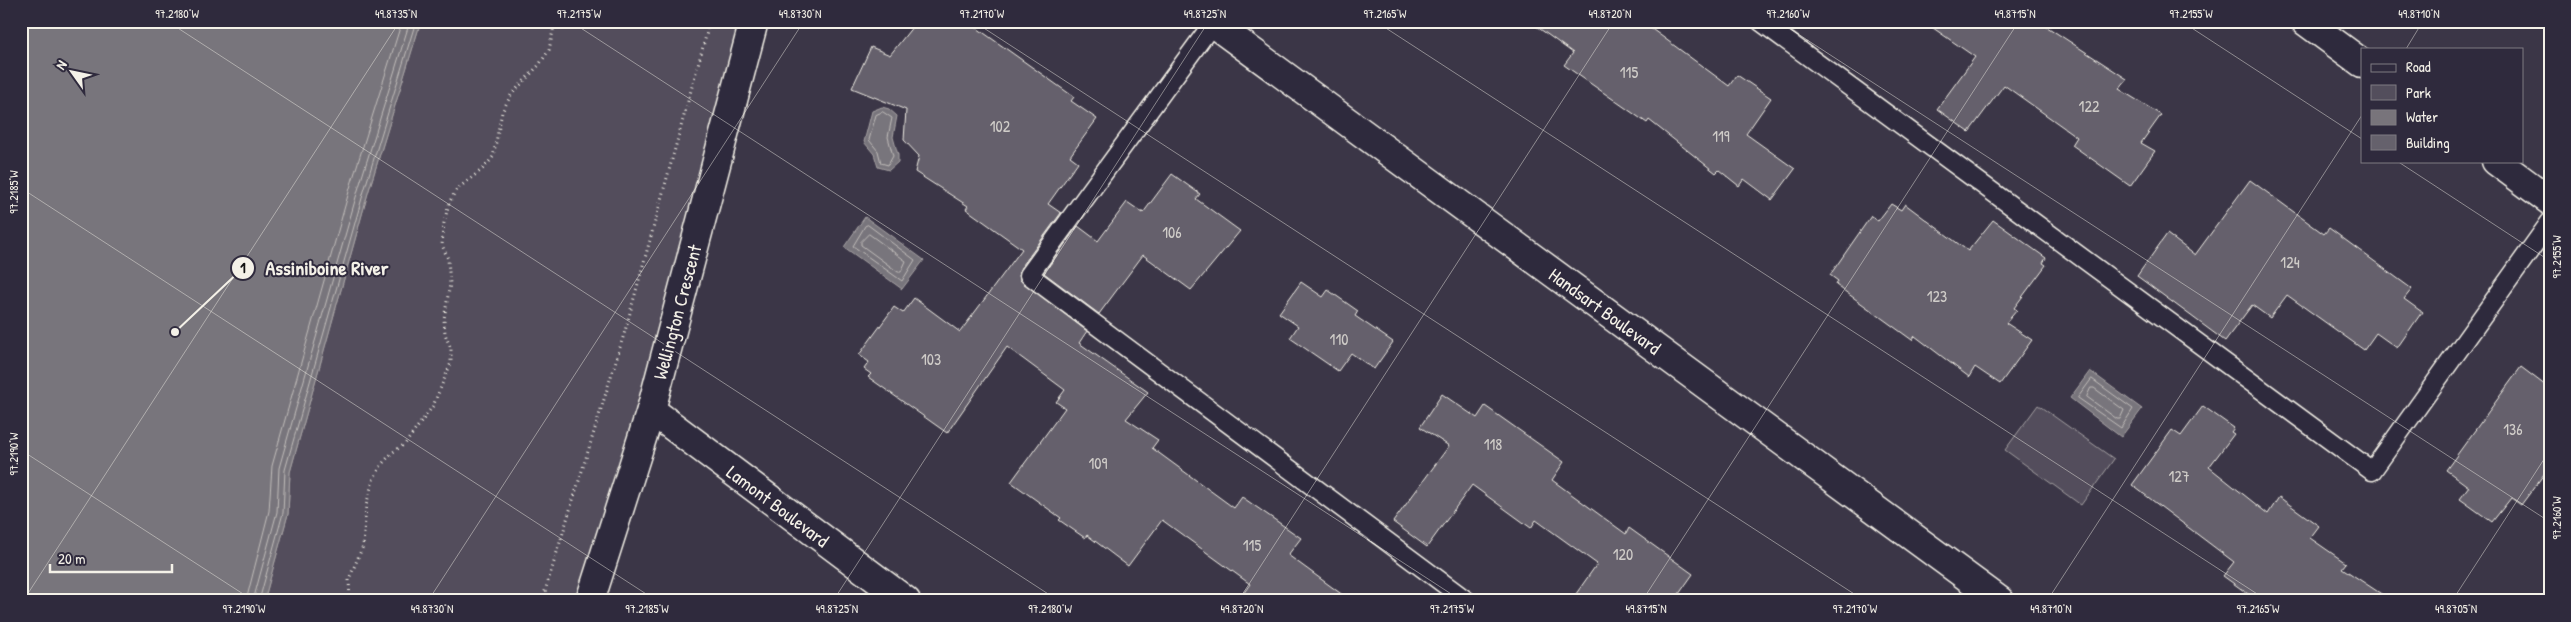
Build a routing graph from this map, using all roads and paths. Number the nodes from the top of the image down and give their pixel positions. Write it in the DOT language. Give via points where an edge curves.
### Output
graph roads {
  1 [pos="555,21"];
  2 [pos="710,21"];
  3 [pos="754,21"];
  4 [pos="1760,21"];
  5 [pos="2305,21"];
  6 [pos="1211,22"];
  7 [pos="2361,62"];
  8 [pos="2497,162"];
  9 [pos="2550,201"];
  10 [pos="2550,222"];
  11 [pos="651,410"];
  12 [pos="350,601"];
  13 [pos="542,601"];
  14 [pos="590,601"];
  15 [pos="906,601"];
  16 [pos="1467,601"];
  17 [pos="2000,601"];
  1 -- 12 [label="path" via="549,50 540,65 511,95 502,112 493,157 456,190 449,203 442,245 448,259 448,301 444,320 452,363 433,406 405,444 382,464 373,480 366,506 363,546 349,579"];
  2 -- 13 [label="path" via="638,288"];
  3 -- 11 [label="street, Wellington Crescent"];
  4 -- 10 [label="lane" via="2372,471"];
  5 -- 7 [label="street"];
  6 -- 16 [label="lane" via="1029,275"];
  6 -- 17 [label="street, Handsart Boulevard"];
  8 -- 9 [label="street"];
  11 -- 14 [label="street, Wellington Crescent"];
  11 -- 15 [label="street, Lamont Boulevard"];
}
